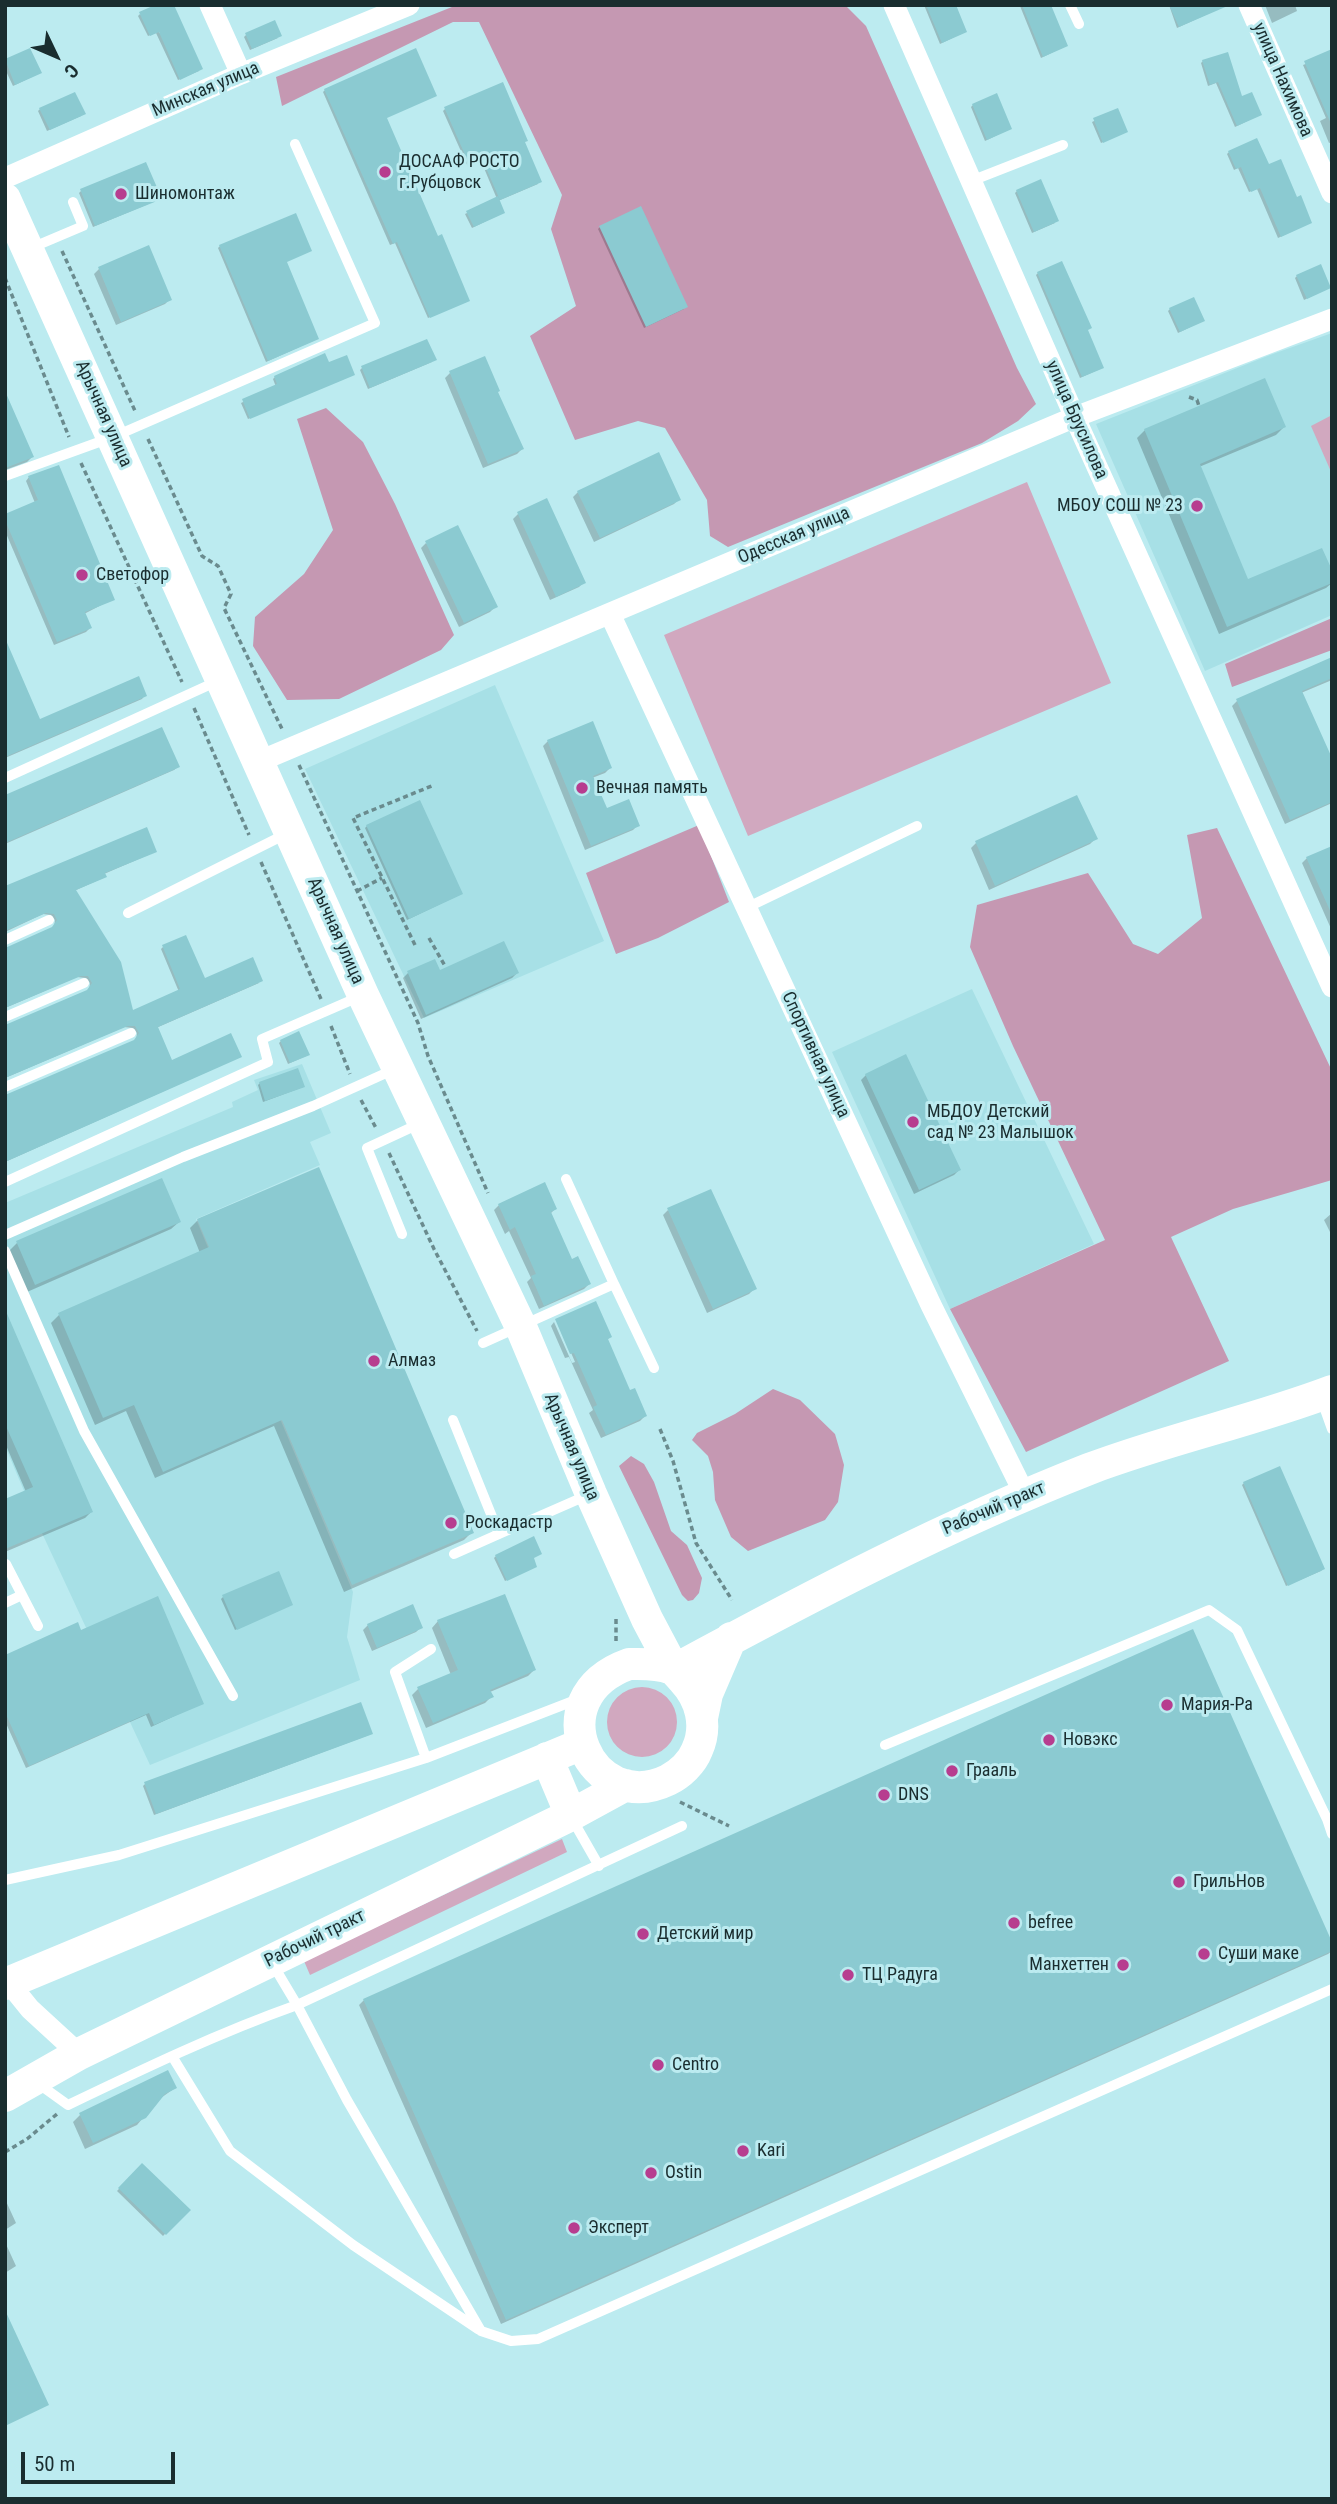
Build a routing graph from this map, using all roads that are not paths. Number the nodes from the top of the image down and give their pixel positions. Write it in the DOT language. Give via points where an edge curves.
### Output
graph roads {
  1 [pos="210,5"];
  2 [pos="409,5"];
  3 [pos="894,5"];
  4 [pos="1070,5"];
  5 [pos="1249,5"];
  6 [pos="1079,24"];
  7 [pos="241,74"];
  8 [pos="295,144"];
  9 [pos="1063,145"];
  10 [pos="5,178"];
  11 [pos="971,181"];
  12 [pos="1332,193"];
  13 [pos="5,199"];
  14 [pos="73,202"];
  15 [pos="42,244"];
  16 [pos="1332,319"];
  17 [pos="1075,417"];
  18 [pos="127,431"];
  19 [pos="5,476"];
  20 [pos="610,614"];
  21 [pos="223,679"];
  22 [pos="260,761"];
  23 [pos="5,778"];
  24 [pos="917,826"];
  25 [pos="291,832"];
  26 [pos="746,908"];
  27 [pos="128,913"];
  28 [pos="49,920"];
  29 [pos="5,940"];
  30 [pos="1326,958"];
  31 [pos="84,983"];
  32 [pos="1332,987"];
  33 [pos="363,995"];
  34 [pos="5,1017"];
  35 [pos="131,1033"];
  36 [pos="398,1068"];
  37 [pos="5,1087"];
  38 [pos="423,1122"];
  39 [pos="566,1179"];
  40 [pos="5,1182"];
  41 [pos="402,1234"];
  42 [pos="5,1235"];
  43 [pos="5,1251"];
  44 [pos="614,1283"];
  45 [pos="521,1327"];
  46 [pos="483,1343"];
  47 [pos="654,1368"];
  48 [pos="1326,1393"];
  49 [pos="453,1420"];
  50 [pos="1332,1429"];
  51 [pos="591,1494"];
  52 [pos="1025,1495"];
  53 [pos="499,1534"];
  54 [pos="454,1554"];
  55 [pos="6,1564"];
  56 [pos="22,1595"];
  57 [pos="5,1603"];
  58 [pos="647,1619"];
  59 [pos="38,1626"];
  60 [pos="731,1639"];
  61 [pos="431,1649"];
  62 [pos="629,1664"];
  63 [pos="674,1670"];
  64 [pos="233,1696"];
  65 [pos="586,1696"];
  66 [pos="702,1718"];
  67 [pos="886,1745"];
  68 [pos="585,1751"];
  69 [pos="426,1758"];
  70 [pos="547,1758"];
  71 [pos="626,1785"];
  72 [pos="571,1815"];
  73 [pos="682,1826"];
  74 [pos="1332,1834"];
  75 [pos="599,1866"];
  76 [pos="5,1881"];
  77 [pos="270,1961"];
  78 [pos="5,1978"];
  79 [pos="5,1984"];
  80 [pos="1332,1989"];
  81 [pos="297,2005"];
  82 [pos="79,2054"];
  83 [pos="172,2056"];
  84 [pos="32,2080"];
  85 [pos="5,2096"];
  86 [pos="481,2331"];
  1 -- 7 [label="street"];
  2 -- 7 [label="street, Минская улица"];
  3 -- 11 [label="street, улица Брусилова"];
  4 -- 6 [label="lane"];
  5 -- 12 [label="street, улица Нахимова"];
  7 -- 10 [label="street, Минская улица"];
  8 -- 18 [label="lane" via="375,323"];
  9 -- 11 [label="lane"];
  11 -- 17 [label="street, улица Брусилова"];
  13 -- 15 [label="main road, Арычная улица"];
  14 -- 15 [label="lane" via="83,226"];
  15 -- 18 [label="main road, Арычная улица"];
  16 -- 17 [label="street, Одесская улица"];
  17 -- 20 [label="street, Одесская улица"];
  17 -- 30 [label="street, улица Брусилова"];
  18 -- 19 [label="lane"];
  18 -- 21 [label="main road, Арычная улица"];
  20 -- 22 [label="street, Одесская улица"];
  20 -- 26 [label="street, Спортивная улица"];
  21 -- 22 [label="main road, Арычная улица"];
  21 -- 23 [label="lane"];
  22 -- 25 [label="main road, Арычная улица"];
  24 -- 26 [label="lane"];
  25 -- 27 [label="lane"];
  25 -- 33 [label="main road, Арычная улица"];
  26 -- 52 [label="street, Спортивная улица"];
  28 -- 29 [label="lane"];
  30 -- 32 [label="street, улица Брусилова"];
  31 -- 34 [label="lane"];
  33 -- 36 [label="main road, Арычная улица"];
  33 -- 40 [label="lane" via="261,1039 268,1062"];
  35 -- 37 [label="lane"];
  36 -- 38 [label="main road, Арычная улица"];
  36 -- 42 [label="lane"];
  38 -- 41 [label="lane" via="367,1148"];
  38 -- 45 [label="main road, Арычная улица"];
  39 -- 44 [label="lane"];
  43 -- 64 [label="lane" via="84,1431"];
  44 -- 45 [label="lane"];
  44 -- 47 [label="lane"];
  45 -- 46 [label="lane"];
  45 -- 51 [label="main road, Арычная улица"];
  48 -- 50 [label="lane"];
  48 -- 52 [label="main road, Рабочий тракт" via="1093,1468"];
  49 -- 53 [label="lane"];
  51 -- 53 [label="lane"];
  51 -- 58 [label="main road, Арычная улица"];
  52 -- 60 [label="main road, Рабочий тракт" via="926,1539"];
  53 -- 54 [label="lane"];
  55 -- 56 [label="lane"];
  56 -- 57 [label="lane"];
  56 -- 59 [label="lane"];
  58 -- 62 [label="main road"];
  58 -- 63 [label="main road, Арычная улица"];
  60 -- 63 [label="main road, Рабочий тракт"];
  60 -- 66 [label="main road, Рабочий тракт"];
  61 -- 69 [label="lane" via="395,1672"];
  62 -- 63 [label="main road"];
  62 -- 65 [label="main road" via="597,1681"];
  63 -- 66 [label="main road" via="698,1701"];
  65 -- 68 [label="main road" via="579,1728"];
  65 -- 69 [label="lane"];
  66 -- 71 [label="main road, Рабочий тракт" via="697,1751 675,1777 643,1787"];
  67 -- 74 [label="lane" via="1209,1610 1237,1630"];
  68 -- 70 [label="main road"];
  68 -- 71 [label="main road" via="598,1770"];
  68 -- 72 [label="main road"];
  69 -- 76 [label="lane" via="119,1855"];
  70 -- 72 [label="main road"];
  70 -- 79 [label="main road"];
  71 -- 72 [label="main road, Рабочий тракт"];
  72 -- 75 [label="lane"];
  72 -- 77 [label="main road, Рабочий тракт"];
  73 -- 75 [label="lane"];
  75 -- 81 [label="lane"];
  77 -- 81 [label="lane"];
  77 -- 82 [label="main road, Рабочий тракт"];
  78 -- 82 [label="street" via="30,2009"];
  80 -- 86 [label="lane" via="538,2339 511,2341"];
  81 -- 83 [label="lane"];
  81 -- 86 [label="lane"];
  82 -- 84 [label="main road, Рабочий тракт"];
  83 -- 84 [label="lane" via="68,2105"];
  83 -- 86 [label="lane" via="230,2151 353,2245"];
  84 -- 85 [label="main road, Рабочий тракт"];
}
